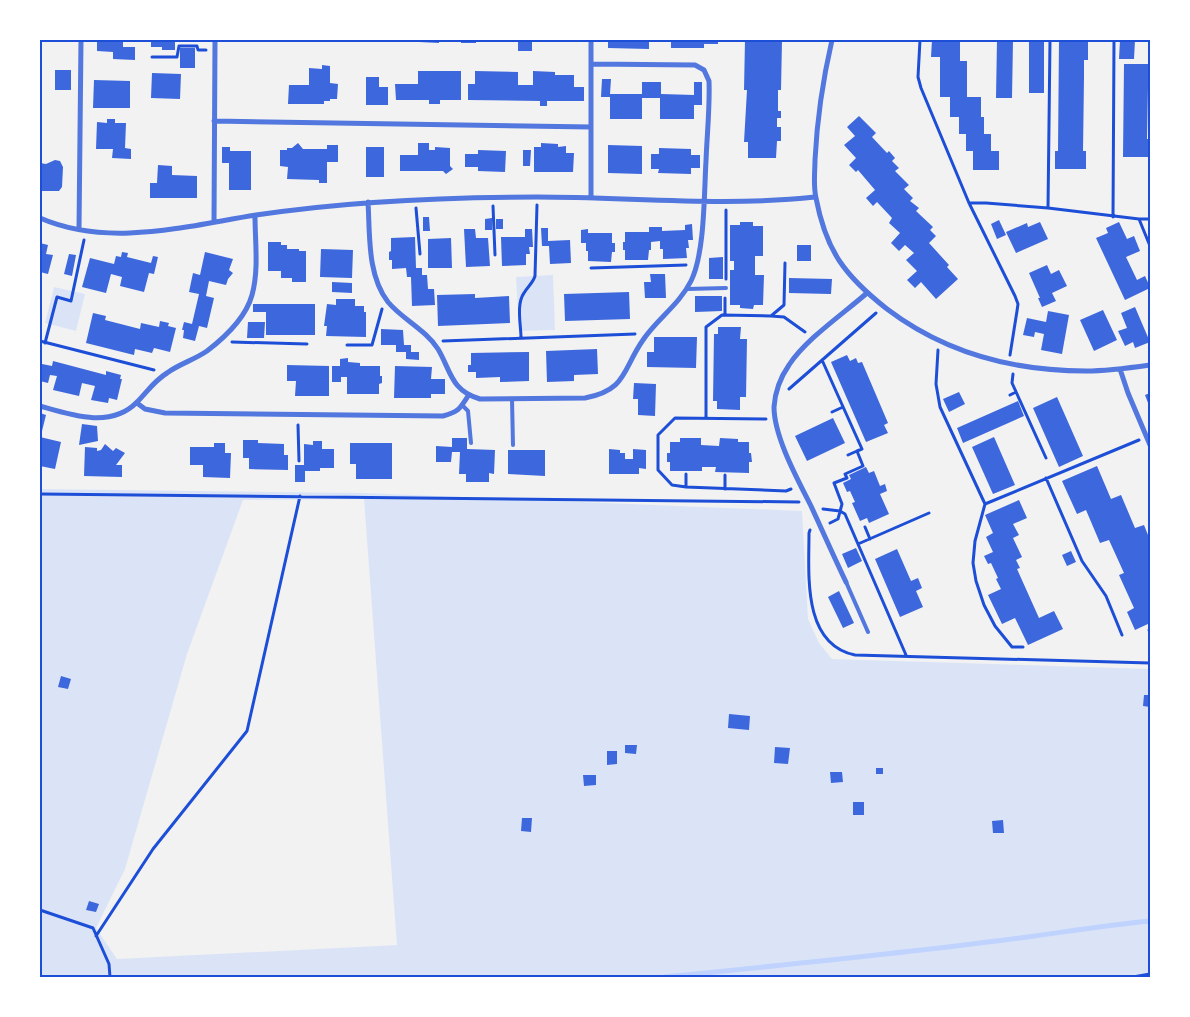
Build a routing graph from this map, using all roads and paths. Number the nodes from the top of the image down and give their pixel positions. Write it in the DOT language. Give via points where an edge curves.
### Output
graph roads {
  1 [pos="81,40"];
  2 [pos="215,40"];
  3 [pos="591,40"];
  4 [pos="832,40"];
  5 [pos="920,40"];
  6 [pos="1050,40"];
  7 [pos="1114,40"];
  8 [pos="214,50"];
  9 [pos="152,57"];
  10 [pos="592,64"];
  11 [pos="214,120"];
  12 [pos="591,126"];
  13 [pos="538,197"];
  14 [pos="815,197"];
  15 [pos="492,198"];
  16 [pos="591,198"];
  17 [pos="415,200"];
  18 [pos="704,201"];
  19 [pos="726,201"];
  20 [pos="368,202"];
  21 [pos="969,203"];
  22 [pos="1048,208"];
  23 [pos="255,216"];
  24 [pos="1113,217"];
  25 [pos="40,218"];
  26 [pos="1150,219"];
  27 [pos="1139,220"];
  28 [pos="214,222"];
  29 [pos="79,229"];
  30 [pos="86,230"];
  31 [pos="1150,246"];
  32 [pos="420,254"];
  33 [pos="495,255"];
  34 [pos="785,263"];
  35 [pos="697,265"];
  36 [pos="591,268"];
  37 [pos="726,288"];
  38 [pos="687,289"];
  39 [pos="867,293"];
  40 [pos="385,296"];
  41 [pos="884,306"];
  42 [pos="725,315"];
  43 [pos="771,316"];
  44 [pos="648,333"];
  45 [pos="521,338"];
  46 [pos="813,339"];
  47 [pos="431,341"];
  48 [pos="40,342"];
  49 [pos="217,342"];
  50 [pos="939,342"];
  51 [pos="45,343"];
  52 [pos="307,344"];
  53 [pos="347,344"];
  54 [pos="822,360"];
  55 [pos="1008,363"];
  56 [pos="1015,364"];
  57 [pos="1150,365"];
  58 [pos="1120,369"];
  59 [pos="166,373"];
  60 [pos="1016,392"];
  61 [pos="1010,395"];
  62 [pos="468,396"];
  63 [pos="512,399"];
  64 [pos="775,401"];
  65 [pos="137,403"];
  66 [pos="462,405"];
  67 [pos="40,406"];
  68 [pos="843,406"];
  69 [pos="832,412"];
  70 [pos="298,414"];
  71 [pos="706,418"];
  72 [pos="776,419"];
  73 [pos="1147,437"];
  74 [pos="471,443"];
  75 [pos="513,445"];
  76 [pos="1150,445"];
  77 [pos="856,451"];
  78 [pos="848,455"];
  79 [pos="1046,458"];
  80 [pos="299,461"];
  81 [pos="686,474"];
  82 [pos="725,475"];
  83 [pos="1046,478"];
  84 [pos="801,486"];
  85 [pos="686,487"];
  86 [pos="725,489"];
  87 [pos="40,494"];
  88 [pos="300,496"];
  89 [pos="808,502"];
  90 [pos="984,504"];
  91 [pos="811,508"];
  92 [pos="840,511"];
  93 [pos="929,513"];
  94 [pos="818,521"];
  95 [pos="865,527"];
  96 [pos="821,528"];
  97 [pos="870,539"];
  98 [pos="858,544"];
  99 [pos="846,582"];
  100 [pos="868,632"];
  101 [pos="1122,635"];
  102 [pos="1023,648"];
  103 [pos="906,655"];
  104 [pos="1150,662"];
  105 [pos="40,910"];
  106 [pos="96,936"];
  107 [pos="1150,974"];
  108 [pos="110,977"];
  109 [pos="1133,977"];
  1 -- 29 [label="street"];
  2 -- 8 [label="street"];
  3 -- 10 [label="street"];
  4 -- 14 [label="street" via="816,130"];
  5 -- 21 [label="path" via="918,77 921,88"];
  6 -- 22 [label="path"];
  7 -- 24 [label="path"];
  8 -- 9 [label="path" via="198,50 197,46 185,45 179,46 177,57"];
  8 -- 11 [label="street"];
  10 -- 12 [label="street"];
  10 -- 18 [label="street" via="696,65 704,70 710,90"];
  11 -- 12 [label="street"];
  11 -- 28 [label="street"];
  12 -- 16 [label="street"];
  13 -- 15 [label="street"];
  13 -- 16 [label="street"];
  13 -- 45 [label="path" via="535,276 521,299"];
  14 -- 19 [label="street"];
  14 -- 39 [label="street" via="832,251 851,278"];
  15 -- 17 [label="street"];
  15 -- 33 [label="path"];
  16 -- 18 [label="street"];
  17 -- 20 [label="street"];
  17 -- 32 [label="path"];
  18 -- 19 [label="street"];
  18 -- 35 [label="street"];
  19 -- 37 [label="path"];
  20 -- 23 [label="street"];
  20 -- 40 [label="street" via="373,266"];
  21 -- 22 [label="path"];
  21 -- 55 [label="path" via="1018,304"];
  22 -- 24 [label="path"];
  23 -- 28 [label="street"];
  23 -- 49 [label="street" via="256,258 252,296 243,313"];
  24 -- 27 [label="path"];
  25 -- 29 [label="street"];
  26 -- 27 [label="path"];
  27 -- 31 [label="path"];
  28 -- 30 [label="street" via="142,233"];
  29 -- 30 [label="street"];
  30 -- 51 [label="path" via="71,301 57,297"];
  34 -- 43 [label="path" via="784,305"];
  35 -- 36 [label="path"];
  35 -- 38 [label="street"];
  37 -- 38 [label="lane"];
  37 -- 42 [label="path"];
  38 -- 44 [label="street"];
  39 -- 41 [label="street"];
  39 -- 46 [label="street"];
  40 -- 47 [label="street"];
  40 -- 53 [label="path" via="372,345"];
  41 -- 50 [label="street"];
  41 -- 54 [label="path"];
  42 -- 43 [label="path"];
  42 -- 71 [label="path" via="706,327"];
  43 -- 46 [label="path" via="784,317"];
  44 -- 45 [label="path"];
  44 -- 63 [label="street" via="622,379 600,395"];
  45 -- 47 [label="path"];
  46 -- 64 [label="street" via="789,364 779,380"];
  47 -- 62 [label="street" via="451,378"];
  48 -- 51 [label="path"];
  49 -- 52 [label="path"];
  49 -- 59 [label="street" via="206,352"];
  50 -- 55 [label="street"];
  50 -- 90 [label="path" via="936,384 940,407"];
  51 -- 59 [label="path"];
  54 -- 64 [label="path"];
  54 -- 68 [label="path"];
  55 -- 56 [label="street"];
  56 -- 58 [label="street" via="1043,369"];
  56 -- 60 [label="path" via="1012,383"];
  57 -- 58 [label="street"];
  58 -- 73 [label="street"];
  59 -- 65 [label="street"];
  60 -- 61 [label="path"];
  60 -- 79 [label="path"];
  62 -- 63 [label="street"];
  62 -- 66 [label="street"];
  63 -- 75 [label="lane"];
  64 -- 72 [label="street"];
  65 -- 67 [label="street" via="109,418 88,418"];
  65 -- 70 [label="street" via="145,409 165,413"];
  66 -- 70 [label="street" via="455,413 443,416"];
  66 -- 74 [label="lane" via="468,411"];
  68 -- 69 [label="path"];
  68 -- 77 [label="path" via="862,449"];
  70 -- 80 [label="path"];
  71 -- 72 [label="path"];
  71 -- 85 [label="path" via="675,418 658,435 658,470 672,485"];
  72 -- 84 [label="street"];
  73 -- 76 [label="street"];
  73 -- 83 [label="path"];
  77 -- 78 [label="path"];
  77 -- 92 [label="path" via="863,466 834,483 842,504"];
  81 -- 85 [label="path"];
  82 -- 86 [label="path"];
  83 -- 90 [label="path"];
  83 -- 101 [label="path" via="1082,561 1106,596"];
  84 -- 86 [label="path" via="786,491"];
  84 -- 89 [label="street"];
  85 -- 86 [label="path"];
  87 -- 88 [label="path"];
  88 -- 89 [label="path"];
  88 -- 106 [label="path" via="247,730 153,849"];
  89 -- 91 [label="street"];
  90 -- 102 [label="path" via="975,541 973,563 976,581 995,626 1012,647"];
  91 -- 92 [label="path"];
  91 -- 94 [label="street"];
  92 -- 96 [label="path" via="838,519"];
  92 -- 98 [label="path" via="845,514"];
  93 -- 97 [label="path"];
  94 -- 96 [label="street"];
  94 -- 103 [label="path" via="808,533 809,575 810,601 821,630 843,652"];
  95 -- 97 [label="path"];
  96 -- 99 [label="street"];
  97 -- 98 [label="path"];
  98 -- 103 [label="path"];
  99 -- 100 [label="lane"];
  103 -- 104 [label="path"];
  105 -- 106 [label="path" via="93,928"];
  106 -- 108 [label="path" via="109,964"];
  107 -- 109 [label="path"];
}
